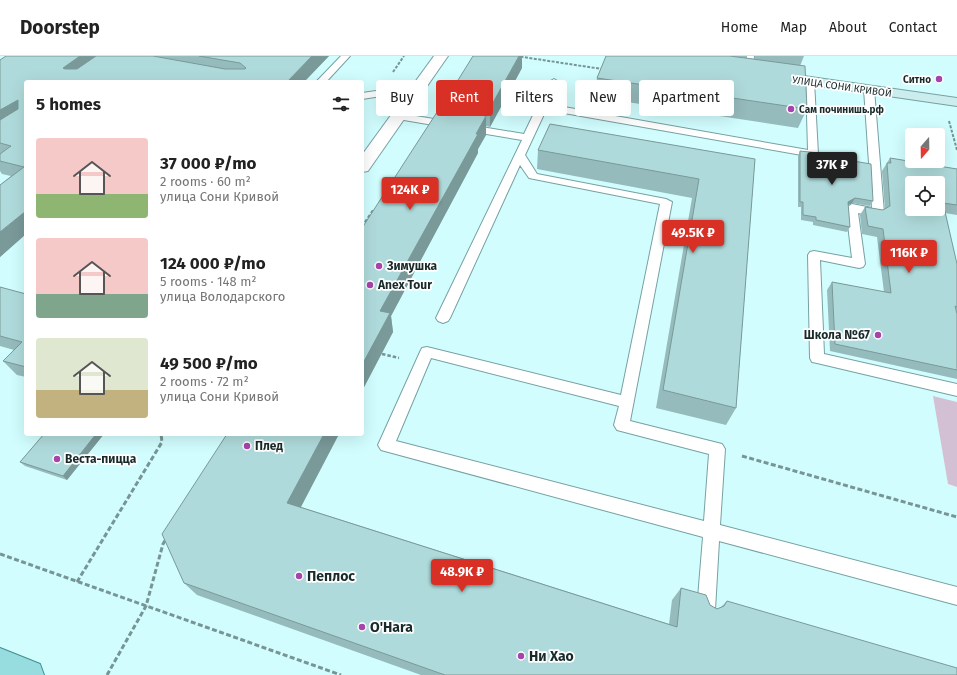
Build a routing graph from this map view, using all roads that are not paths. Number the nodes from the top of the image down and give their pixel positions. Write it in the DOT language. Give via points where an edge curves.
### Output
graph roads {
  1 [pos="346,56"];
  2 [pos="441,56"];
  3 [pos="750,56"];
  4 [pos="733,70"];
  5 [pos="749,72"];
  6 [pos="323,80"];
  7 [pos="424,80"];
  8 [pos="810,81"];
  9 [pos="869,89"];
  10 [pos="376,94"];
  11 [pos="364,96"];
  12 [pos="957,102"];
  13 [pos="567,111"];
  14 [pos="398,116"];
  15 [pos="538,116"];
  16 [pos="528,138"];
  17 [pos="520,156"];
  18 [pos="364,164"];
  19 [pos="443,318"];
  20 [pos="957,390"];
  21 [pos="626,402"];
  22 [pos="713,531"];
  23 [pos="957,596"];
  24 [pos="706,610"];
  1 -- 6 [label="lane"];
  2 -- 7 [label="street"];
  3 -- 5 [label="lane"];
  4 -- 5 [label="street, УЛИЦА СОНИ КРИВОЙ"];
  5 -- 8 [label="street, УЛИЦА СОНИ КРИВОЙ"];
  8 -- 9 [label="street, УЛИЦА СОНИ КРИВОЙ"];
  8 -- 13 [label="lane" via="813,154"];
  9 -- 12 [label="street, УЛИЦА СОНИ КРИВОЙ"];
  9 -- 20 [label="lane" via="878,213 852,208 859,264 814,255 817,358"];
  10 -- 11 [label="lane"];
  14 -- 16 [label="lane"];
  14 -- 18 [label="street"];
  15 -- 16 [label="lane"];
  16 -- 17 [label="lane"];
  17 -- 19 [label="lane"];
  17 -- 21 [label="lane" via="534,176 666,202"];
  21 -- 22 [label="lane" via="622,425 717,449"];
  21 -- 22 [label="lane" via="427,352 386,444"];
  22 -- 23 [label="lane"];
  22 -- 24 [label="lane"];
}
